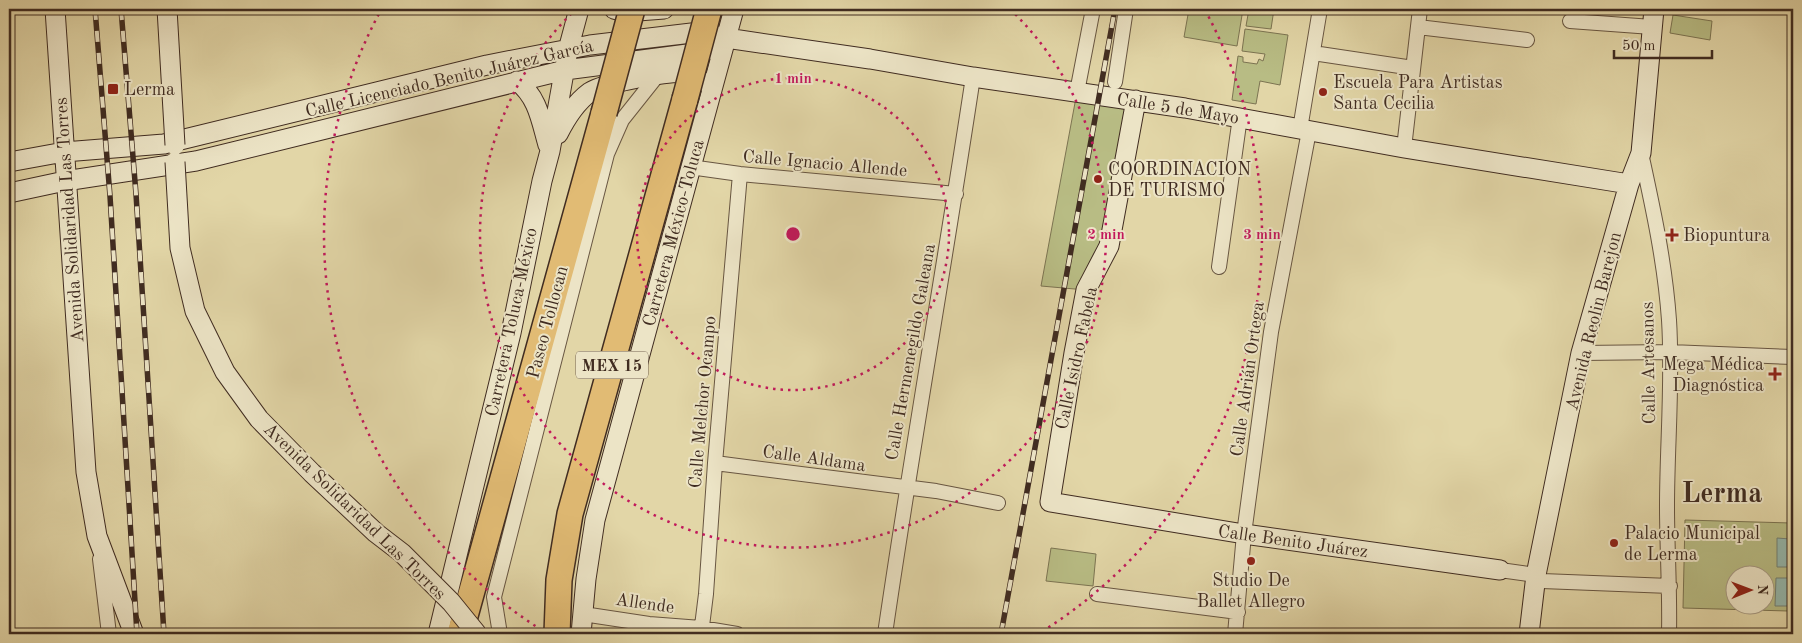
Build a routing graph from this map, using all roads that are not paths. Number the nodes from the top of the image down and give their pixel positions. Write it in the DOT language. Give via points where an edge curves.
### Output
graph roads {
  1 [pos="55,9"];
  2 [pos="166,9"];
  3 [pos="579,9"];
  4 [pos="614,9"];
  5 [pos="632,9"];
  6 [pos="664,9"];
  7 [pos="709,9"];
  8 [pos="734,9"];
  9 [pos="1093,9"];
  10 [pos="1126,9"];
  11 [pos="1320,9"];
  12 [pos="1420,9"];
  13 [pos="1653,18"];
  14 [pos="1570,21"];
  15 [pos="1418,27"];
  16 [pos="726,38"];
  17 [pos="1527,40"];
  18 [pos="568,50"];
  19 [pos="1313,53"];
  20 [pos="1413,68"];
  21 [pos="565,70"];
  22 [pos="657,76"];
  23 [pos="972,77"];
  24 [pos="517,82"];
  25 [pos="1115,82"];
  26 [pos="1077,92"];
  27 [pos="710,97"];
  28 [pos="1136,100"];
  29 [pos="1240,117"];
  30 [pos="1304,130"];
  31 [pos="1404,148"];
  32 [pos="550,151"];
  33 [pos="64,152"];
  34 [pos="1641,153"];
  35 [pos="9,162"];
  36 [pos="690,167"];
  37 [pos="740,174"];
  38 [pos="66,181"];
  39 [pos="1629,184"];
  40 [pos="9,193"];
  41 [pos="956,194"];
  42 [pos="1219,267"];
  43 [pos="1670,352"];
  44 [pos="1581,353"];
  45 [pos="1793,357"];
  46 [pos="715,463"];
  47 [pos="906,489"];
  48 [pos="1050,502"];
  49 [pos="998,503"];
  50 [pos="1244,534"];
  51 [pos="97,536"];
  52 [pos="1500,570"];
  53 [pos="1536,575"];
  54 [pos="1670,586"];
  55 [pos="1097,594"];
  56 [pos="1238,612"];
  57 [pos="583,614"];
  58 [pos="701,631"];
  59 [pos="109,634"];
  60 [pos="134,634"];
  61 [pos="438,634"];
  62 [pos="460,634"];
  63 [pos="477,634"];
  64 [pos="500,634"];
  65 [pos="557,634"];
  66 [pos="581,634"];
  67 [pos="738,634"];
  68 [pos="885,634"];
  69 [pos="1236,634"];
  70 [pos="1529,634"];
  71 [pos="1669,634"];
  1 -- 33 [label="main road, Avenida Solidaridad Las Torres"];
  2 -- 63 [label="main road, Avenida Solidaridad Las Torres, bridge" via="180,248 195,311 225,372 259,419 376,533 402,553 451,602"];
  3 -- 18 [label="main road, Carretera Toluca-México"];
  4 -- 6 [label="main road" via="625,12"];
  5 -- 62 [label="highway, Paseo Tollocan, bridge"];
  7 -- 65 [label="highway, MEX 15, bridge" via="570,514 559,580"];
  8 -- 16 [label="main road, Carretera México-Toluca"];
  9 -- 26 [label="street"];
  10 -- 25 [label="street"];
  11 -- 19 [label="street, Calle Adrián Ortega"];
  12 -- 15 [label="street"];
  13 -- 14 [label="street"];
  13 -- 34 [label="main road, Avenida Reolin Barejon"];
  15 -- 17 [label="street"];
  15 -- 20 [label="street"];
  16 -- 18 [label="main road, Calle Licenciado Benito Juárez García" via="700,32"];
  16 -- 21 [label="main road, Calle Licenciado Benito Juárez García" via="703,52"];
  16 -- 23 [label="main road, Calle 5 de Mayo"];
  16 -- 27 [label="main road, Carretera México-Toluca"];
  18 -- 21 [label="main road, Carretera Toluca-México"];
  18 -- 33 [label="main road, Calle Licenciado Benito Juárez García" via="487,65 164,144"];
  19 -- 20 [label="street"];
  19 -- 30 [label="street, Calle Adrián Ortega"];
  20 -- 31 [label="street"];
  21 -- 24 [label="main road, Calle Licenciado Benito Juárez García"];
  21 -- 32 [label="main road, Carretera Toluca-México"];
  22 -- 27 [label="main road" via="693,75 706,86"];
  22 -- 32 [label="main road" via="618,82 590,92 570,113"];
  22 -- 64 [label="street" via="622,120 607,154 494,597"];
  23 -- 26 [label="main road, Calle 5 de Mayo"];
  23 -- 41 [label="street, Calle Hermenegildo Galeana"];
  24 -- 32 [label="main road" via="525,87 537,108"];
  24 -- 38 [label="main road, Calle Licenciado Benito Juárez García" via="196,162"];
  26 -- 28 [label="main road, Calle 5 de Mayo"];
  27 -- 36 [label="main road, Carretera México-Toluca"];
  28 -- 29 [label="main road, Calle 5 de Mayo"];
  28 -- 48 [label="main road, Calle Isidro Fabela" via="1109,246 1086,290"];
  29 -- 30 [label="main road, Calle 5 de Mayo"];
  29 -- 42 [label="street"];
  30 -- 31 [label="main road, Calle 5 de Mayo"];
  30 -- 50 [label="street, Calle Adrián Ortega" via="1271,332"];
  31 -- 39 [label="main road, Calle 5 de Mayo"];
  32 -- 61 [label="main road, Carretera Toluca-México" via="511,333"];
  33 -- 35 [label="main road, Calle Licenciado Benito Juárez García"];
  33 -- 38 [label="main road, Avenida Solidaridad Las Torres"];
  34 -- 39 [label="main road, Avenida Reolin Barejon"];
  34 -- 43 [label="street, Calle Artesanos" via="1663,260"];
  36 -- 37 [label="street, Calle Ignacio Allende"];
  36 -- 57 [label="main road, Carretera México-Toluca" via="595,520"];
  37 -- 41 [label="street, Calle Ignacio Allende"];
  37 -- 46 [label="street, Calle Melchor Ocampo"];
  38 -- 40 [label="main road, Calle Licenciado Benito Juárez García"];
  38 -- 51 [label="main road, Avenida Solidaridad Las Torres" via="86,472"];
  39 -- 44 [label="main road, Avenida Reolin Barejon"];
  41 -- 47 [label="street, Calle Hermenegildo Galeana"];
  43 -- 44 [label="street"];
  43 -- 45 [label="street"];
  43 -- 54 [label="street, Calle Artesanos" via="1667,506"];
  44 -- 53 [label="main road, Avenida Reolin Barejon"];
  46 -- 47 [label="street, Calle Aldama"];
  46 -- 58 [label="street, Calle Melchor Ocampo"];
  47 -- 49 [label="street, Calle Aldama" via="936,491"];
  47 -- 68 [label="street, Calle Hermenegildo Galeana"];
  48 -- 50 [label="main road, Calle Benito Juárez"];
  50 -- 52 [label="main road, Calle Benito Juárez"];
  50 -- 56 [label="street, Calle Adrián Ortega"];
  51 -- 59 [label="street"];
  51 -- 60 [label="main road, Avenida Solidaridad Las Torres"];
  52 -- 53 [label="street, Calle Benito Juárez"];
  53 -- 54 [label="street, Calle Benito Juárez" via="1542,581"];
  53 -- 70 [label="main road, Avenida Reolin Barejon"];
  54 -- 71 [label="street, Calle Artesanos"];
  55 -- 56 [label="street"];
  56 -- 69 [label="street, Calle Adrián Ortega"];
  57 -- 58 [label="street, Allende"];
  57 -- 66 [label="main road, Carretera México-Toluca"];
  58 -- 67 [label="street, Allende"];
}
